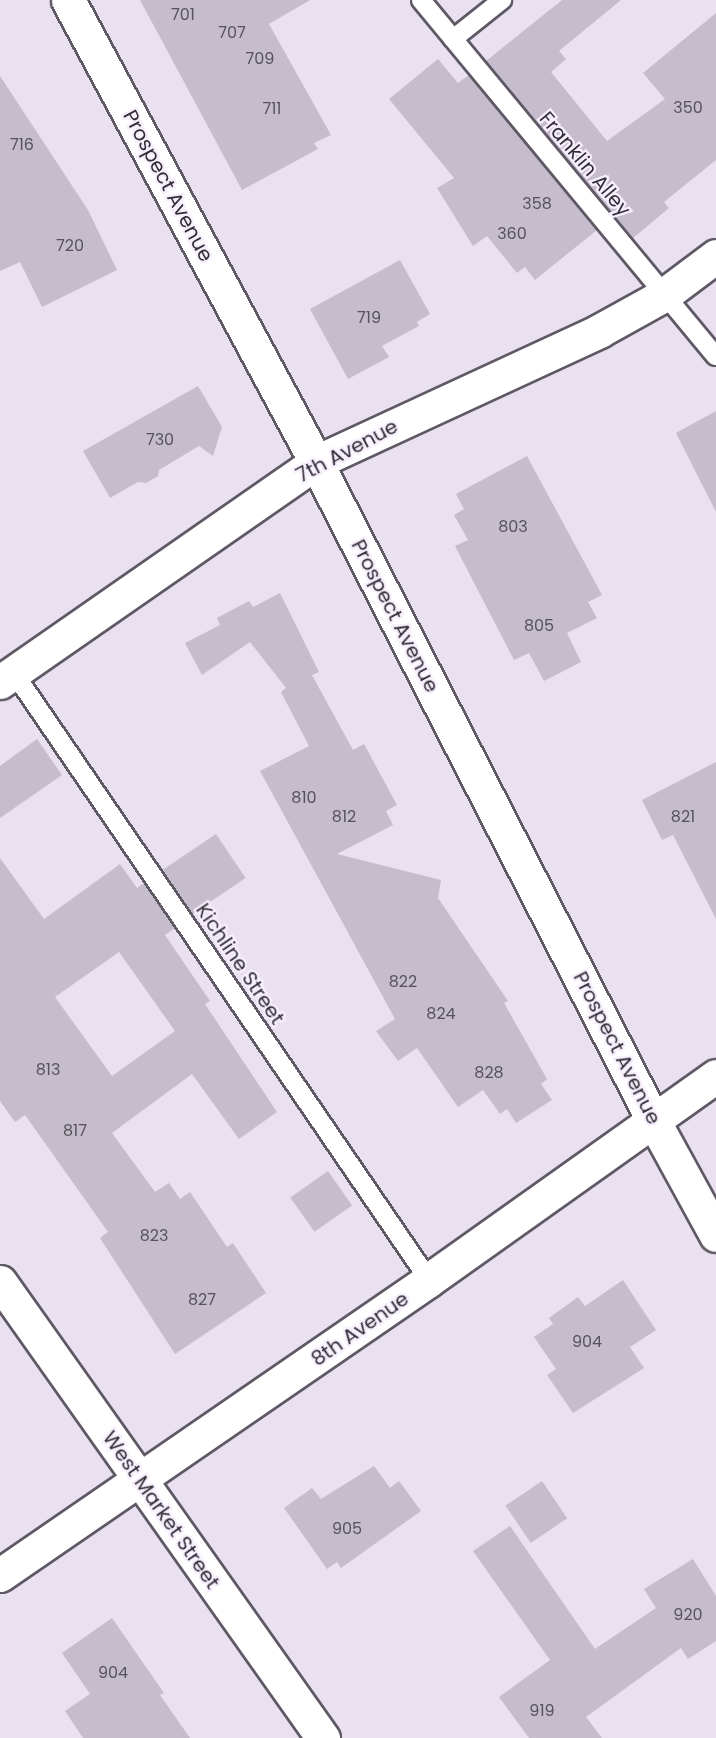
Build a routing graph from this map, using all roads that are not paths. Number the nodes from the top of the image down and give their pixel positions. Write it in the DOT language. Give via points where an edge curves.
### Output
graph roads {
  1 [pos="68,0"];
  2 [pos="421,0"];
  3 [pos="502,0"];
  4 [pos="453,39"];
  5 [pos="716,256"];
  6 [pos="664,295"];
  7 [pos="716,357"];
  8 [pos="316,462"];
  9 [pos="7,678"];
  10 [pos="716,1076"];
  11 [pos="653,1120"];
  12 [pos="716,1235"];
  13 [pos="0,1281"];
  14 [pos="429,1281"];
  15 [pos="140,1482"];
  16 [pos="0,1575"];
  17 [pos="323,1738"];
  1 -- 8 [label="street, Prospect Avenue"];
  2 -- 4 [label="lane, Franklin Alley"];
  3 -- 4 [label="lane"];
  4 -- 6 [label="lane, Franklin Alley"];
  5 -- 6 [label="street, 7th Avenue"];
  6 -- 7 [label="lane, Franklin Alley"];
  6 -- 8 [label="street, 7th Avenue" via="599,331"];
  8 -- 9 [label="street, 7th Avenue"];
  8 -- 11 [label="street, Prospect Avenue"];
  9 -- 14 [label="lane, Kichline Street"];
  10 -- 11 [label="street, 8th Avenue"];
  11 -- 12 [label="street, Prospect Avenue"];
  11 -- 14 [label="street, 8th Avenue"];
  13 -- 15 [label="street, West Market Street"];
  14 -- 15 [label="street, 8th Avenue"];
  15 -- 16 [label="street, 8th Avenue"];
  15 -- 17 [label="street, West Market Street"];
}
